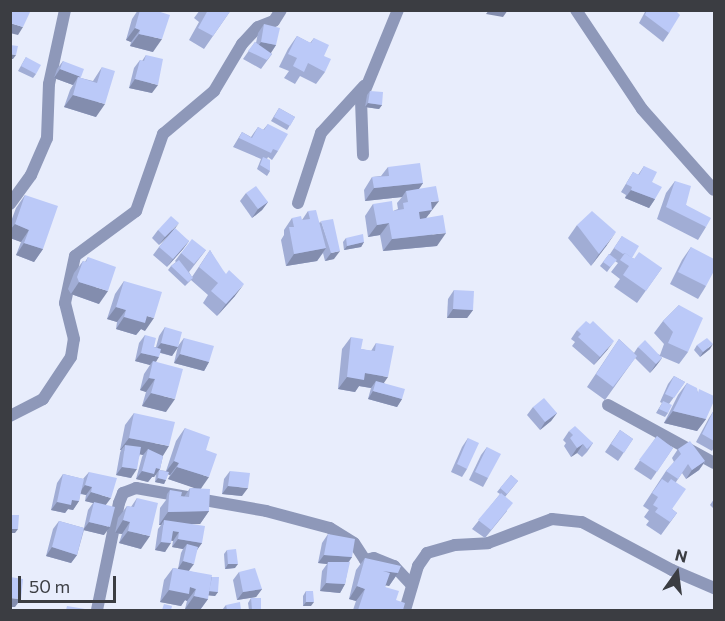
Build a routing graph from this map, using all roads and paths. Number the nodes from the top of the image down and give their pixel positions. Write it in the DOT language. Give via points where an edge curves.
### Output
graph roads {
  1 [pos="65,10"];
  2 [pos="280,10"];
  3 [pos="398,10"];
  4 [pos="576,10"];
  5 [pos="364,86"];
  6 [pos="363,154"];
  7 [pos="714,190"];
  8 [pos="298,203"];
  9 [pos="10,204"];
  10 [pos="608,405"];
  11 [pos="10,416"];
  12 [pos="714,463"];
  13 [pos="412,585"];
  14 [pos="714,588"];
  15 [pos="97,610"];
  16 [pos="405,610"];
  1 -- 9 [label="street" via="49,84 47,138 31,175"];
  2 -- 11 [label="street" via="274,21 258,27 242,44 214,91 163,134 136,211 75,256 65,303 74,339 71,357 43,399"];
  3 -- 5 [label="street"];
  4 -- 7 [label="street" via="642,109"];
  5 -- 6 [label="street" via="359,118"];
  5 -- 8 [label="street" via="321,133"];
  10 -- 12 [label="street"];
  13 -- 14 [label="street" via="418,566 433,550 488,543 537,522 567,519 595,528"];
  13 -- 15 [label="street" via="394,566 374,558 365,560 354,543 330,528 266,511 136,488 123,493 119,503"];
  13 -- 16 [label="street"];
}
